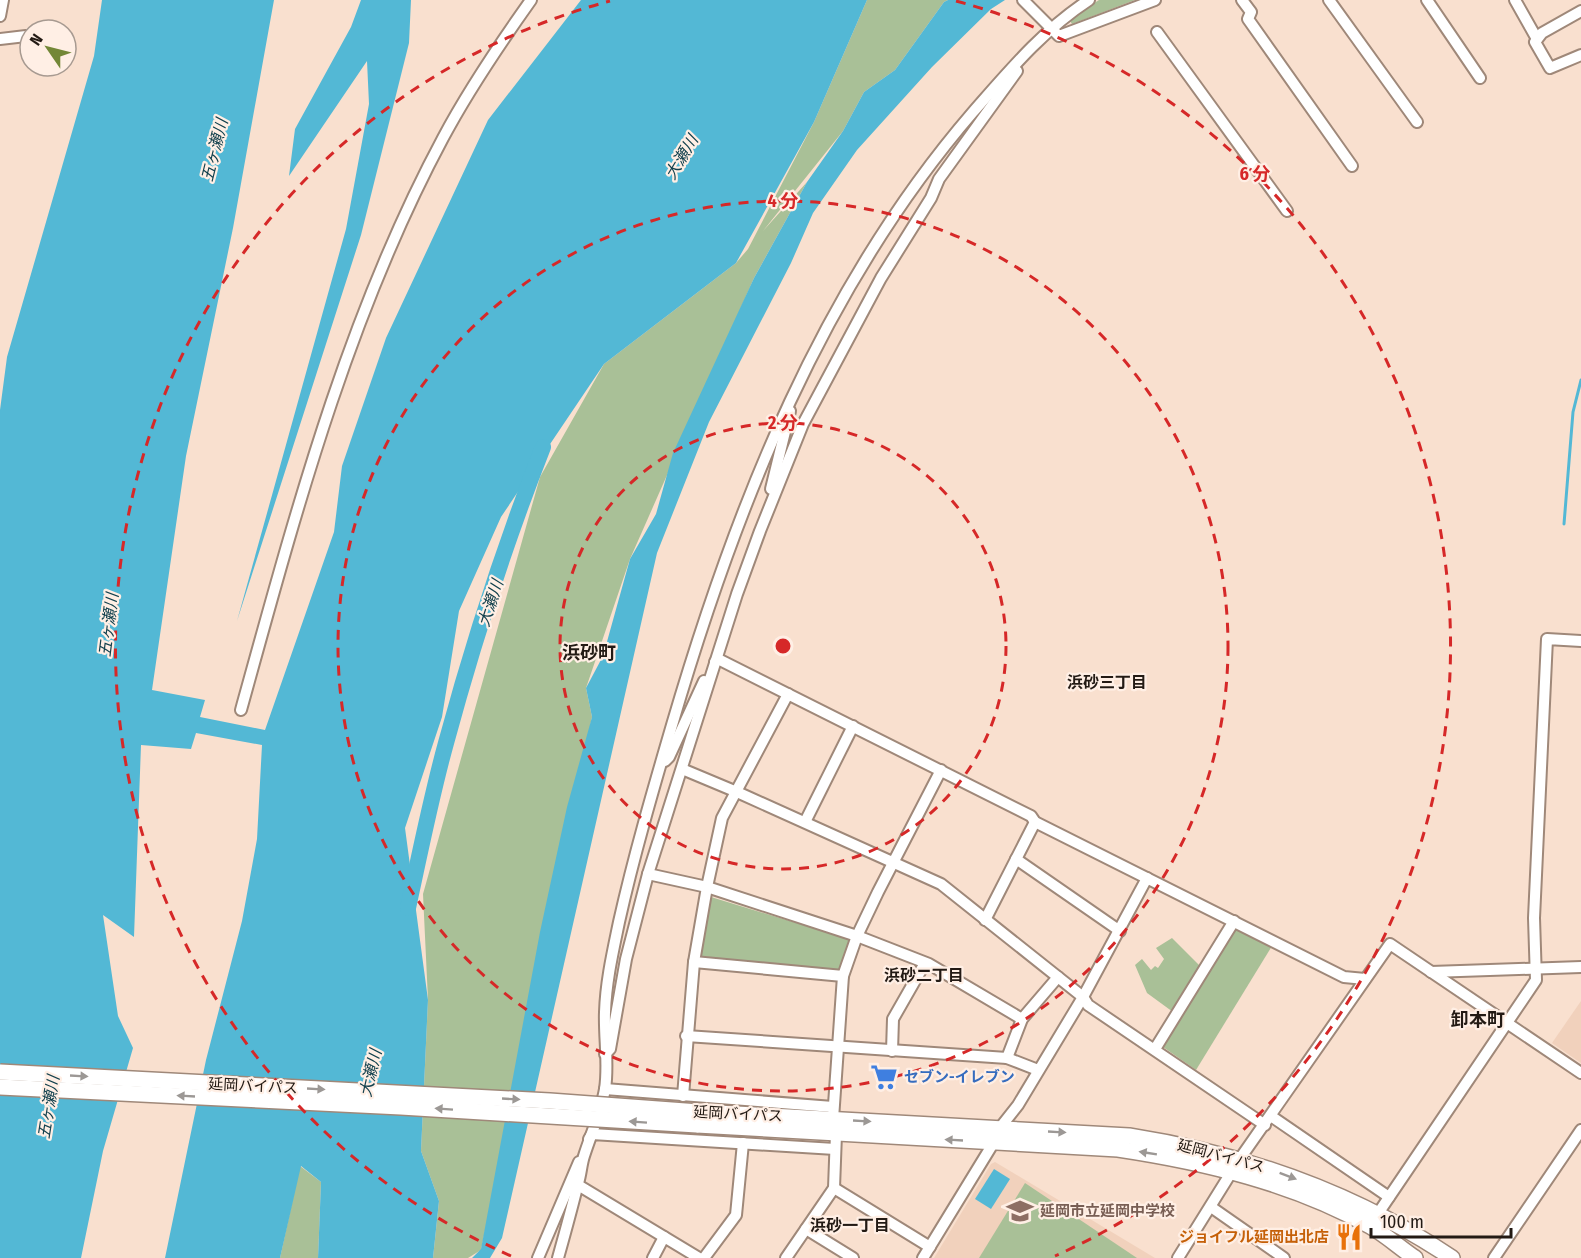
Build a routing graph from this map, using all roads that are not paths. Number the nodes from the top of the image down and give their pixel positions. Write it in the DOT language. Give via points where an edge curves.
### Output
graph roads {
  1 [pos="3,0"];
  2 [pos="531,0"];
  3 [pos="1023,0"];
  4 [pos="1089,0"];
  5 [pos="1155,0"];
  6 [pos="1242,0"];
  7 [pos="1329,0"];
  8 [pos="1427,0"];
  9 [pos="1515,0"];
  10 [pos="1581,11"];
  11 [pos="0,16"];
  12 [pos="1048,25"];
  13 [pos="1157,32"];
  14 [pos="18,37"];
  15 [pos="0,39"];
  16 [pos="1537,39"];
  17 [pos="1581,55"];
  18 [pos="1022,56"];
  19 [pos="1480,78"];
  20 [pos="1417,122"];
  21 [pos="1352,166"];
  22 [pos="1287,211"];
  23 [pos="788,405"];
  24 [pos="770,507"];
  25 [pos="1581,641"];
  26 [pos="718,659"];
  27 [pos="788,694"];
  28 [pos="241,710"];
  29 [pos="853,726"];
  30 [pos="660,765"];
  31 [pos="682,769"];
  32 [pos="941,770"];
  33 [pos="737,792"];
  34 [pos="805,822"];
  35 [pos="1035,822"];
  36 [pos="1016,859"];
  37 [pos="893,861"];
  38 [pos="648,874"];
  39 [pos="1147,878"];
  40 [pos="707,887"];
  41 [pos="985,920"];
  42 [pos="1234,921"];
  43 [pos="1120,931"];
  44 [pos="857,936"];
  45 [pos="694,962"];
  46 [pos="925,963"];
  47 [pos="1581,968"];
  48 [pos="1536,969"];
  49 [pos="1431,972"];
  50 [pos="843,976"];
  51 [pos="1058,977"];
  52 [pos="1365,979"];
  53 [pos="1083,997"];
  54 [pos="1022,1019"];
  55 [pos="1507,1024"];
  56 [pos="686,1036"];
  57 [pos="839,1047"];
  58 [pos="1155,1049"];
  59 [pos="892,1051"];
  60 [pos="605,1054"];
  61 [pos="1007,1058"];
  62 [pos="1038,1070"];
  63 [pos="0,1072"];
  64 [pos="1581,1073"];
  65 [pos="0,1087"];
  66 [pos="604,1089"];
  67 [pos="683,1096"];
  68 [pos="698,1119"];
  69 [pos="1268,1120"];
  70 [pos="834,1127"];
  71 [pos="1581,1130"];
  72 [pos="592,1134"];
  73 [pos="997,1136"];
  74 [pos="743,1143"];
  75 [pos="1236,1166"];
  76 [pos="578,1185"];
  77 [pos="834,1188"];
  78 [pos="1389,1197"];
  79 [pos="1211,1208"];
  80 [pos="1377,1215"];
  81 [pos="806,1230"];
  82 [pos="664,1237"];
  83 [pos="930,1247"];
  84 [pos="1271,1254"];
  85 [pos="560,1257"];
  86 [pos="538,1258"];
  87 [pos="653,1258"];
  88 [pos="701,1258"];
  89 [pos="786,1258"];
  90 [pos="853,1258"];
  91 [pos="923,1258"];
  92 [pos="1178,1258"];
  93 [pos="1284,1258"];
  94 [pos="1413,1258"];
  95 [pos="1452,1258"];
  96 [pos="1494,1258"];
  1 -- 11 [label="street"];
  2 -- 28 [label="street" via="442,138 377,282 337,382 306,479"];
  3 -- 12 [label="street"];
  4 -- 12 [label="street"];
  5 -- 12 [label="street" via="1059,36"];
  6 -- 21 [label="street" via="1251,12 1248,19"];
  7 -- 20 [label="street"];
  8 -- 19 [label="street"];
  9 -- 16 [label="street"];
  10 -- 16 [label="street"];
  12 -- 18 [label="street"];
  13 -- 22 [label="street"];
  14 -- 15 [label="street"];
  16 -- 17 [label="street" via="1535,42 1550,68"];
  18 -- 23 [label="street" via="945,146 895,214"];
  18 -- 24 [label="street" via="1020,66 939,179 881,279 803,424"];
  23 -- 24 [label="street" via="790,413"];
  23 -- 30 [label="street" via="732,538 696,641"];
  24 -- 26 [label="street" via="737,594"];
  25 -- 48 [label="street" via="1547,639 1534,918"];
  26 -- 27 [label="street"];
  26 -- 30 [label="street" via="669,758"];
  26 -- 31 [label="street"];
  27 -- 29 [label="street"];
  27 -- 33 [label="street"];
  29 -- 32 [label="street"];
  29 -- 34 [label="street"];
  30 -- 60 [label="street" via="606,989"];
  31 -- 33 [label="street"];
  31 -- 38 [label="street"];
  32 -- 35 [label="street" via="1031,816"];
  32 -- 37 [label="street"];
  33 -- 34 [label="street"];
  33 -- 40 [label="street" via="722,818"];
  34 -- 37 [label="street"];
  35 -- 36 [label="street"];
  35 -- 39 [label="street"];
  36 -- 41 [label="street"];
  36 -- 43 [label="street"];
  37 -- 41 [label="street" via="941,884"];
  37 -- 44 [label="street"];
  38 -- 40 [label="street"];
  38 -- 60 [label="street" via="626,959 610,1049"];
  39 -- 42 [label="street"];
  39 -- 43 [label="street"];
  40 -- 44 [label="street"];
  40 -- 45 [label="street"];
  41 -- 51 [label="street"];
  42 -- 52 [label="street" via="1344,976"];
  42 -- 58 [label="street"];
  43 -- 53 [label="street"];
  44 -- 46 [label="street"];
  44 -- 50 [label="street"];
  45 -- 50 [label="street"];
  45 -- 56 [label="street"];
  46 -- 54 [label="street"];
  46 -- 59 [label="street" via="892,1018"];
  47 -- 48 [label="street"];
  48 -- 49 [label="street"];
  48 -- 55 [label="street" via="1536,980"];
  49 -- 52 [label="street" via="1390,944"];
  49 -- 55 [label="street"];
  50 -- 57 [label="street"];
  51 -- 53 [label="street"];
  51 -- 54 [label="street"];
  52 -- 69 [label="street"];
  53 -- 58 [label="street" via="1088,1005"];
  53 -- 62 [label="street"];
  54 -- 61 [label="street"];
  55 -- 64 [label="street"];
  55 -- 78 [label="street"];
  56 -- 57 [label="street"];
  56 -- 67 [label="street"];
  57 -- 59 [label="street"];
  57 -- 70 [label="street"];
  58 -- 69 [label="street"];
  59 -- 61 [label="street"];
  60 -- 66 [label="street"];
  61 -- 62 [label="street"];
  62 -- 73 [label="street"];
  63 -- 68 [label="highway, 延岡バイパス, one-way, bridge" via="550,1101"];
  68 -- 65 [label="highway, 延岡バイパス, one-way, bridge"];
  66 -- 67 [label="street"];
  66 -- 72 [label="street"];
  67 -- 70 [label="street"];
  68 -- 70 [label="highway, 延岡バイパス"];
  69 -- 75 [label="street"];
  69 -- 78 [label="street"];
  70 -- 73 [label="highway, 延岡バイパス"];
  70 -- 74 [label="street"];
  70 -- 77 [label="street"];
  71 -- 96 [label="street"];
  72 -- 74 [label="street"];
  72 -- 76 [label="street"];
  72 -- 86 [label="street"];
  73 -- 75 [label="highway, 延岡バイパス" via="1129,1136 1171,1143"];
  73 -- 83 [label="street"];
  74 -- 88 [label="street" via="736,1215"];
  75 -- 79 [label="street"];
  75 -- 80 [label="highway, 延岡バイパス, one-way" via="1275,1171"];
  75 -- 94 [label="highway, 延岡バイパス" via="1372,1227"];
  76 -- 82 [label="street"];
  76 -- 85 [label="street"];
  77 -- 81 [label="street"];
  77 -- 83 [label="street"];
  78 -- 80 [label="street"];
  79 -- 84 [label="street"];
  79 -- 92 [label="street"];
  80 -- 95 [label="highway, 延岡バイパス"];
  81 -- 89 [label="street"];
  81 -- 90 [label="street"];
  82 -- 87 [label="street"];
  82 -- 88 [label="street"];
  83 -- 91 [label="street"];
  84 -- 93 [label="street"];
}
